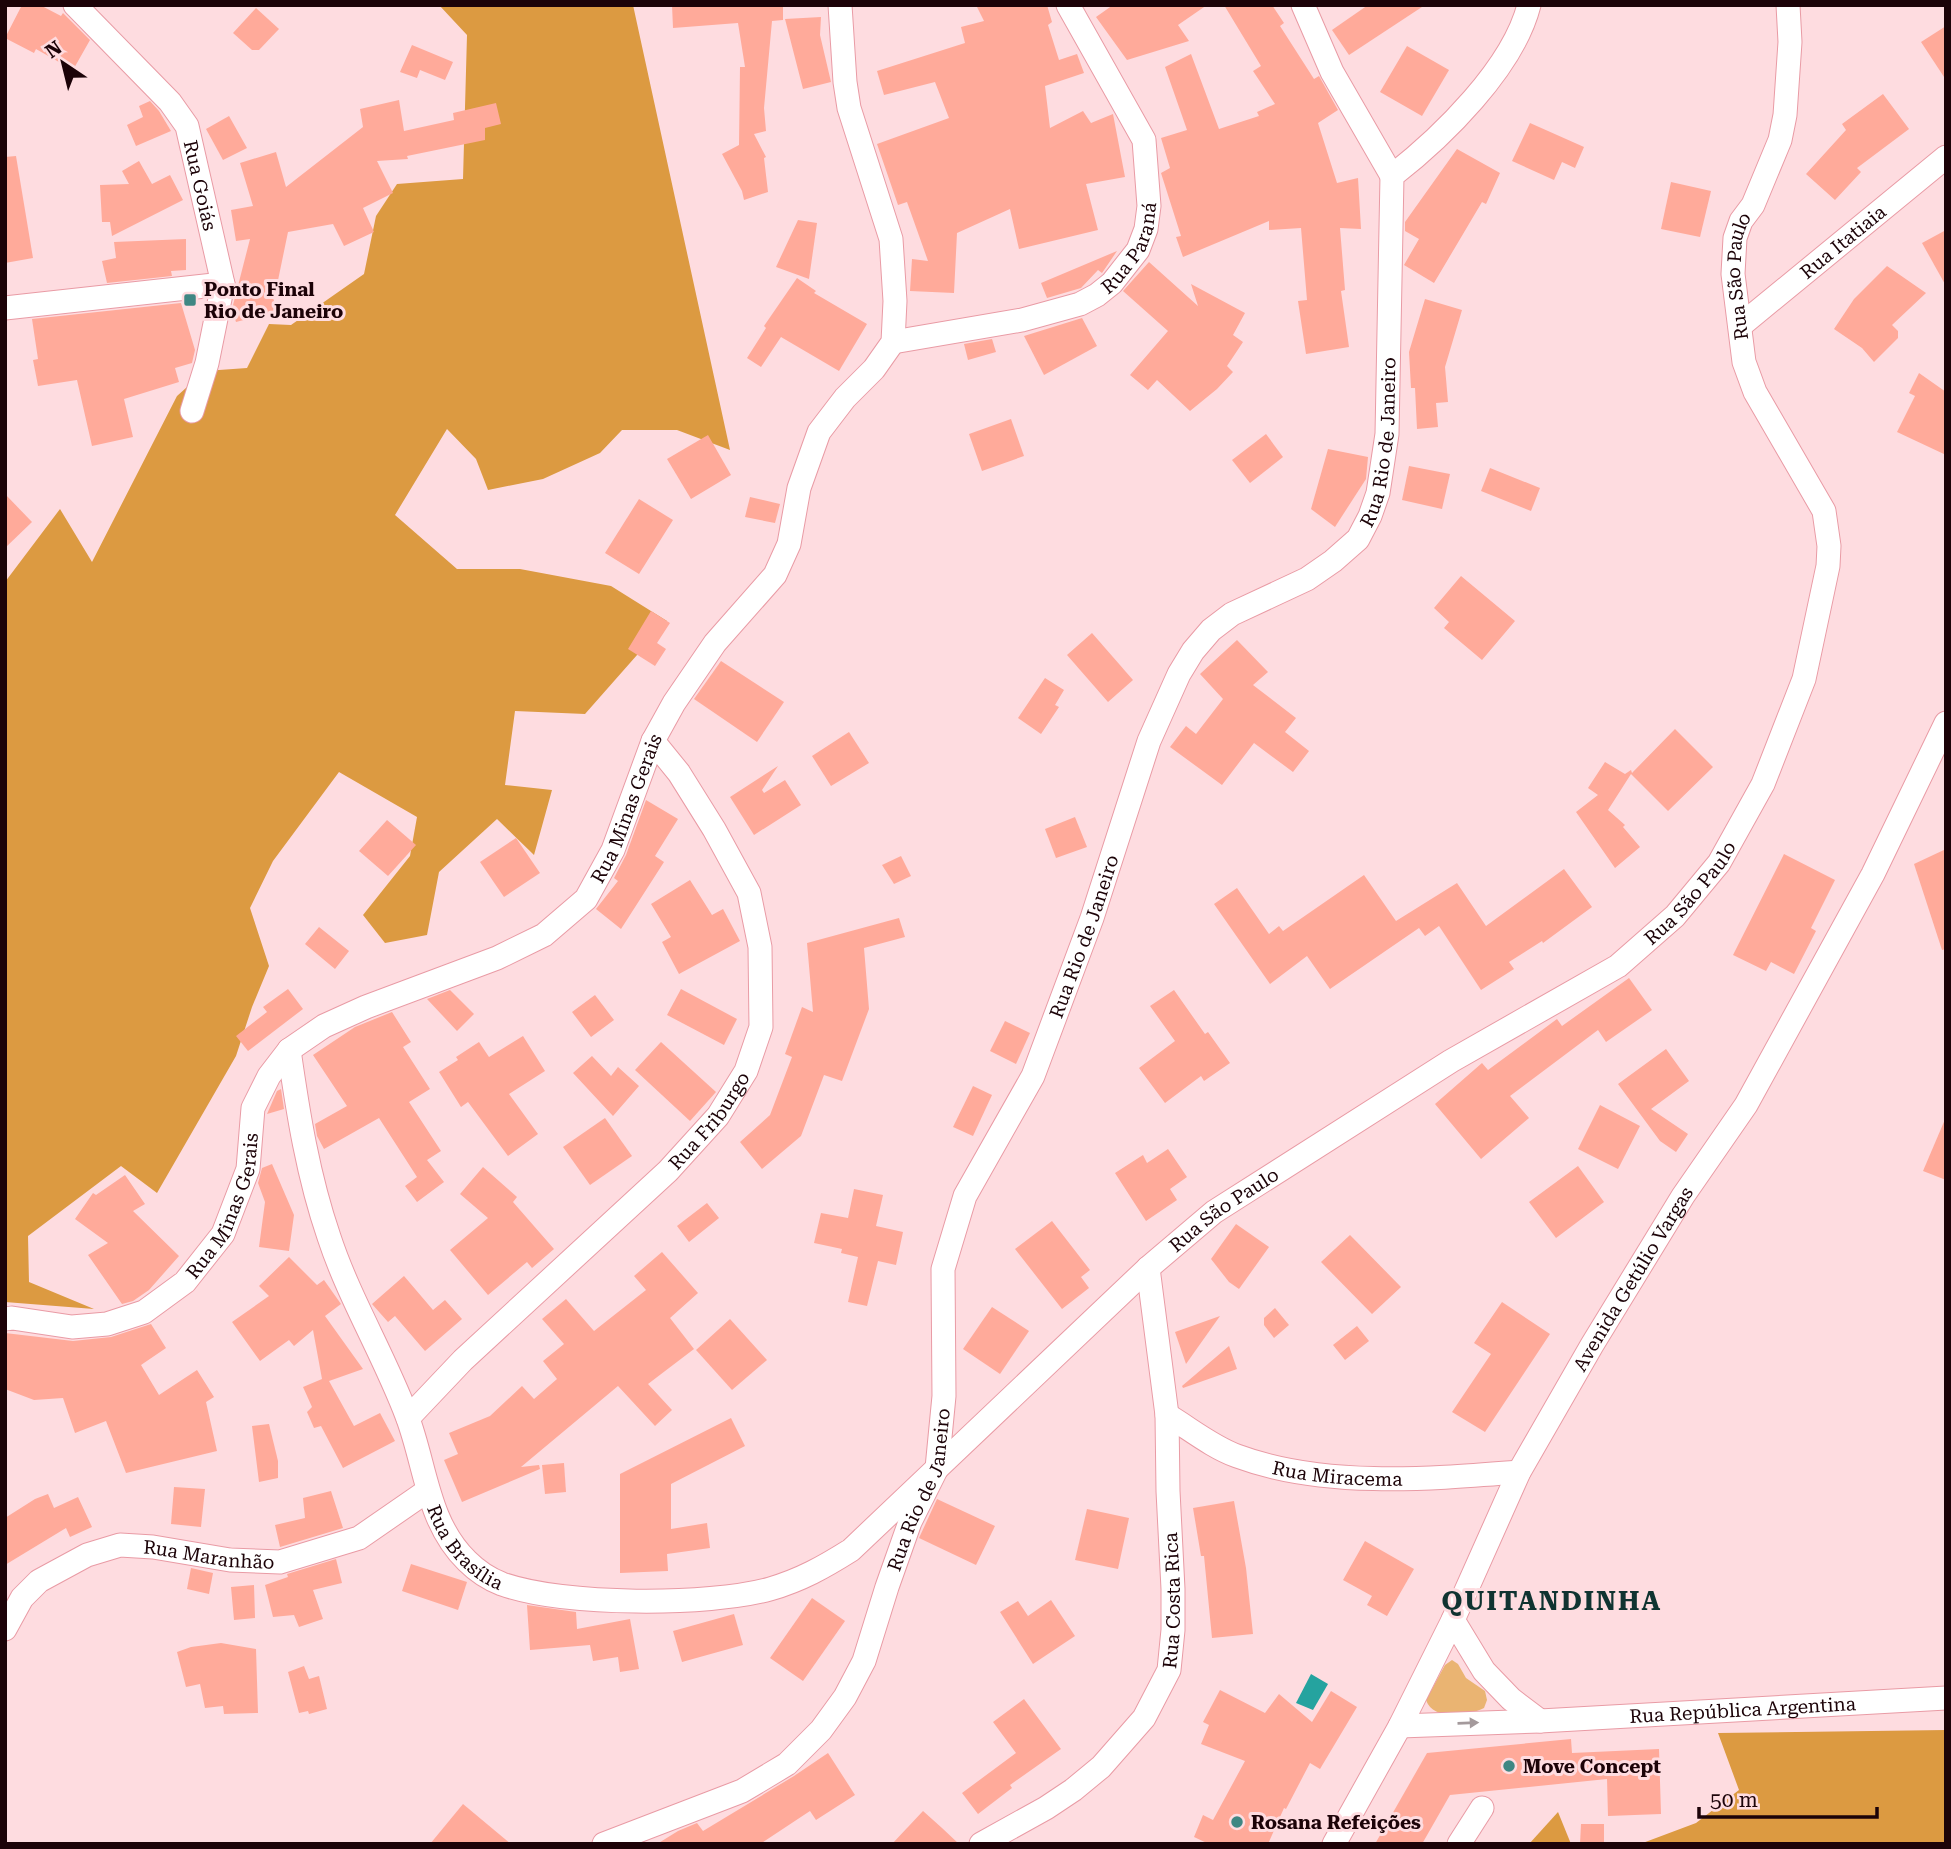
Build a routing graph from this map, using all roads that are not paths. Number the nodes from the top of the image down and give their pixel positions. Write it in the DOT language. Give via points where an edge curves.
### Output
graph roads {
  1 [pos="75,5"];
  2 [pos="840,5"];
  3 [pos="1068,5"];
  4 [pos="1303,5"];
  5 [pos="1529,5"];
  6 [pos="1788,5"];
  7 [pos="1946,157"];
  8 [pos="1392,176"];
  9 [pos="223,284"];
  10 [pos="5,308"];
  11 [pos="1740,326"];
  12 [pos="893,342"];
  13 [pos="192,411"];
  14 [pos="1946,723"];
  15 [pos="653,741"];
  16 [pos="289,1050"];
  17 [pos="1148,1268"];
  18 [pos="5,1320"];
  19 [pos="1167,1415"];
  20 [pos="408,1418"];
  21 [pos="937,1468"];
  22 [pos="1520,1472"];
  23 [pos="427,1491"];
  24 [pos="1453,1620"];
  25 [pos="5,1629"];
  26 [pos="1946,1698"];
  27 [pos="1540,1721"];
  28 [pos="1400,1726"];
  29 [pos="1482,1808"];
  30 [pos="604,1844"];
  31 [pos="981,1844"];
  32 [pos="1334,1844"];
  33 [pos="1459,1844"];
  1 -- 9 [label="street, Rua Goiás" via="162,93 187,126"];
  2 -- 12 [label="street" via="849,108 891,239"];
  3 -- 12 [label="street, Rua Paraná" via="1144,140 1149,206 1138,250 1112,283 1080,304 1022,320"];
  4 -- 8 [label="street" via="1332,72"];
  5 -- 8 [label="street" via="1503,61 1454,123"];
  6 -- 11 [label="street, Rua São Paulo" via="1789,54 1780,140 1735,238 1733,274"];
  7 -- 11 [label="street, Rua Itatiaia"];
  8 -- 21 [label="street, Rua Rio de Janeiro" via="1387,434 1370,516 1358,539 1333,561 1210,630 1174,685 1149,741 1092,918 1032,1076 965,1196 943,1269 944,1396"];
  9 -- 10 [label="street"];
  9 -- 13 [label="street, Rua Goiás"];
  11 -- 17 [label="street, Rua São Paulo" via="1744,362 1755,392 1824,511 1829,546 1804,679 1763,784 1719,863 1675,916 1618,966 1451,1061 1214,1212"];
  12 -- 15 [label="street, Rua Minas Gerais" via="819,432 799,488 789,544 775,575 715,643"];
  14 -- 22 [label="street, Avenida Getúlio Vargas" via="1873,874 1746,1105 1683,1196"];
  15 -- 16 [label="street, Rua Minas Gerais" via="613,850 586,899 544,935 497,958 366,1007 324,1026"];
  15 -- 20 [label="street, Rua Friburgo" via="680,773 749,893 760,947 761,1027 746,1071 718,1116 668,1171 463,1360"];
  16 -- 18 [label="street, Rua Minas Gerais" via="253,1108 248,1169 223,1234 186,1282 144,1312 107,1324 72,1327"];
  16 -- 20 [label="street, Rua Brasília" via="312,1179 329,1239"];
  17 -- 19 [label="street, Rua Costa Rica"];
  17 -- 21 [label="street, Rua São Paulo"];
  19 -- 22 [label="street, Rua Miracema" via="1234,1455 1282,1469 1428,1479"];
  19 -- 31 [label="street, Rua Costa Rica" via="1173,1588 1169,1670 1144,1718 1101,1767 1045,1808"];
  20 -- 23 [label="street, Rua Brasília"];
  21 -- 23 [label="street, Rua Brasília" via="850,1550 811,1575 743,1595 691,1599 610,1600 501,1583 475,1568 455,1548"];
  21 -- 30 [label="street, Rua Rio de Janeiro" via="910,1522 864,1661 821,1730 787,1764 742,1791"];
  22 -- 24 [label="street, Avenida Getúlio Vargas"];
  23 -- 25 [label="street, Rua Maranhão" via="359,1538 280,1562 120,1545 88,1555 38,1581 22,1598"];
  24 -- 27 [label="street" via="1484,1671"];
  24 -- 28 [label="street, Avenida Getúlio Vargas"];
  26 -- 27 [label="street, Rua República Argentina"];
  28 -- 27 [label="street, Rua República Argentina, one-way"];
  28 -- 32 [label="street, Avenida Getúlio Vargas"];
  29 -- 33 [label="street"];
}
